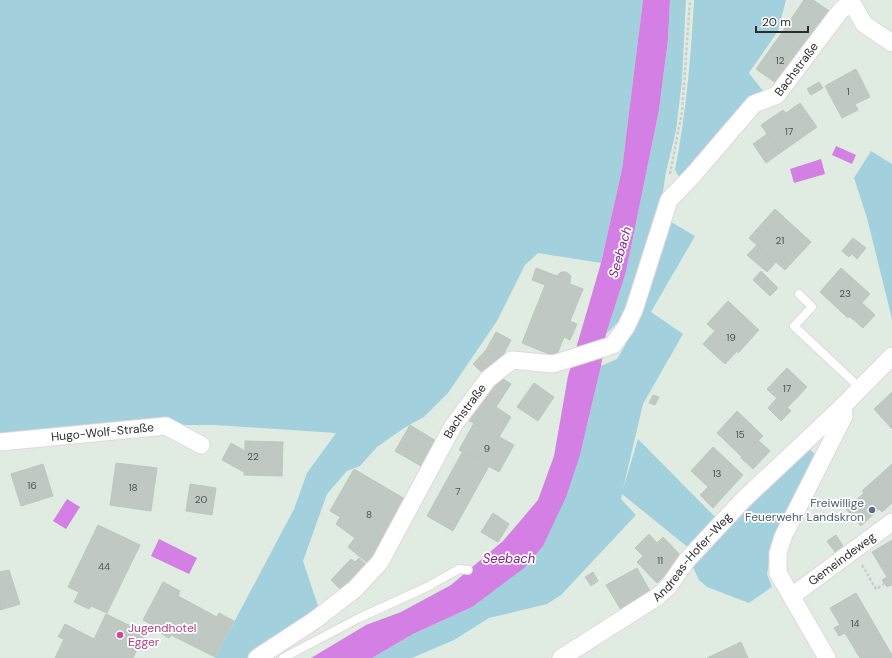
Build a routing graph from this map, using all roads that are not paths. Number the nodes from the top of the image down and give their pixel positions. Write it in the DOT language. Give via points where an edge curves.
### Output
graph roads {
  1 [pos="850,2"];
  2 [pos="892,42"];
  3 [pos="799,294"];
  4 [pos="892,356"];
  5 [pos="860,388"];
  6 [pos="843,406"];
  7 [pos="0,442"];
  8 [pos="201,445"];
  9 [pos="892,522"];
  10 [pos="468,570"];
  11 [pos="792,596"];
  12 [pos="257,658"];
  13 [pos="283,658"];
  14 [pos="561,658"];
  15 [pos="827,658"];
  1 -- 2 [label="street" via="864,24"];
  1 -- 12 [label="street, Bachstraße" via="841,10 777,95 754,104 669,200 634,310 613,346 553,364 512,360 488,379 453,426 380,562 355,588 315,620"];
  3 -- 5 [label="lane" via="812,307 794,326"];
  4 -- 5 [label="street, Andreas-Hofer-Weg"];
  5 -- 6 [label="street, Andreas-Hofer-Weg"];
  6 -- 11 [label="street" via="844,416 783,537 778,553 778,573"];
  6 -- 14 [label="street, Andreas-Hofer-Weg" via="744,499 687,560 669,586 657,597 634,614"];
  7 -- 8 [label="street, Hugo-Wolf-Straße" via="166,426"];
  9 -- 11 [label="street, Gemeindeweg"];
  10 -- 13 [label="lane" via="459,569"];
  11 -- 15 [label="street"];
}
